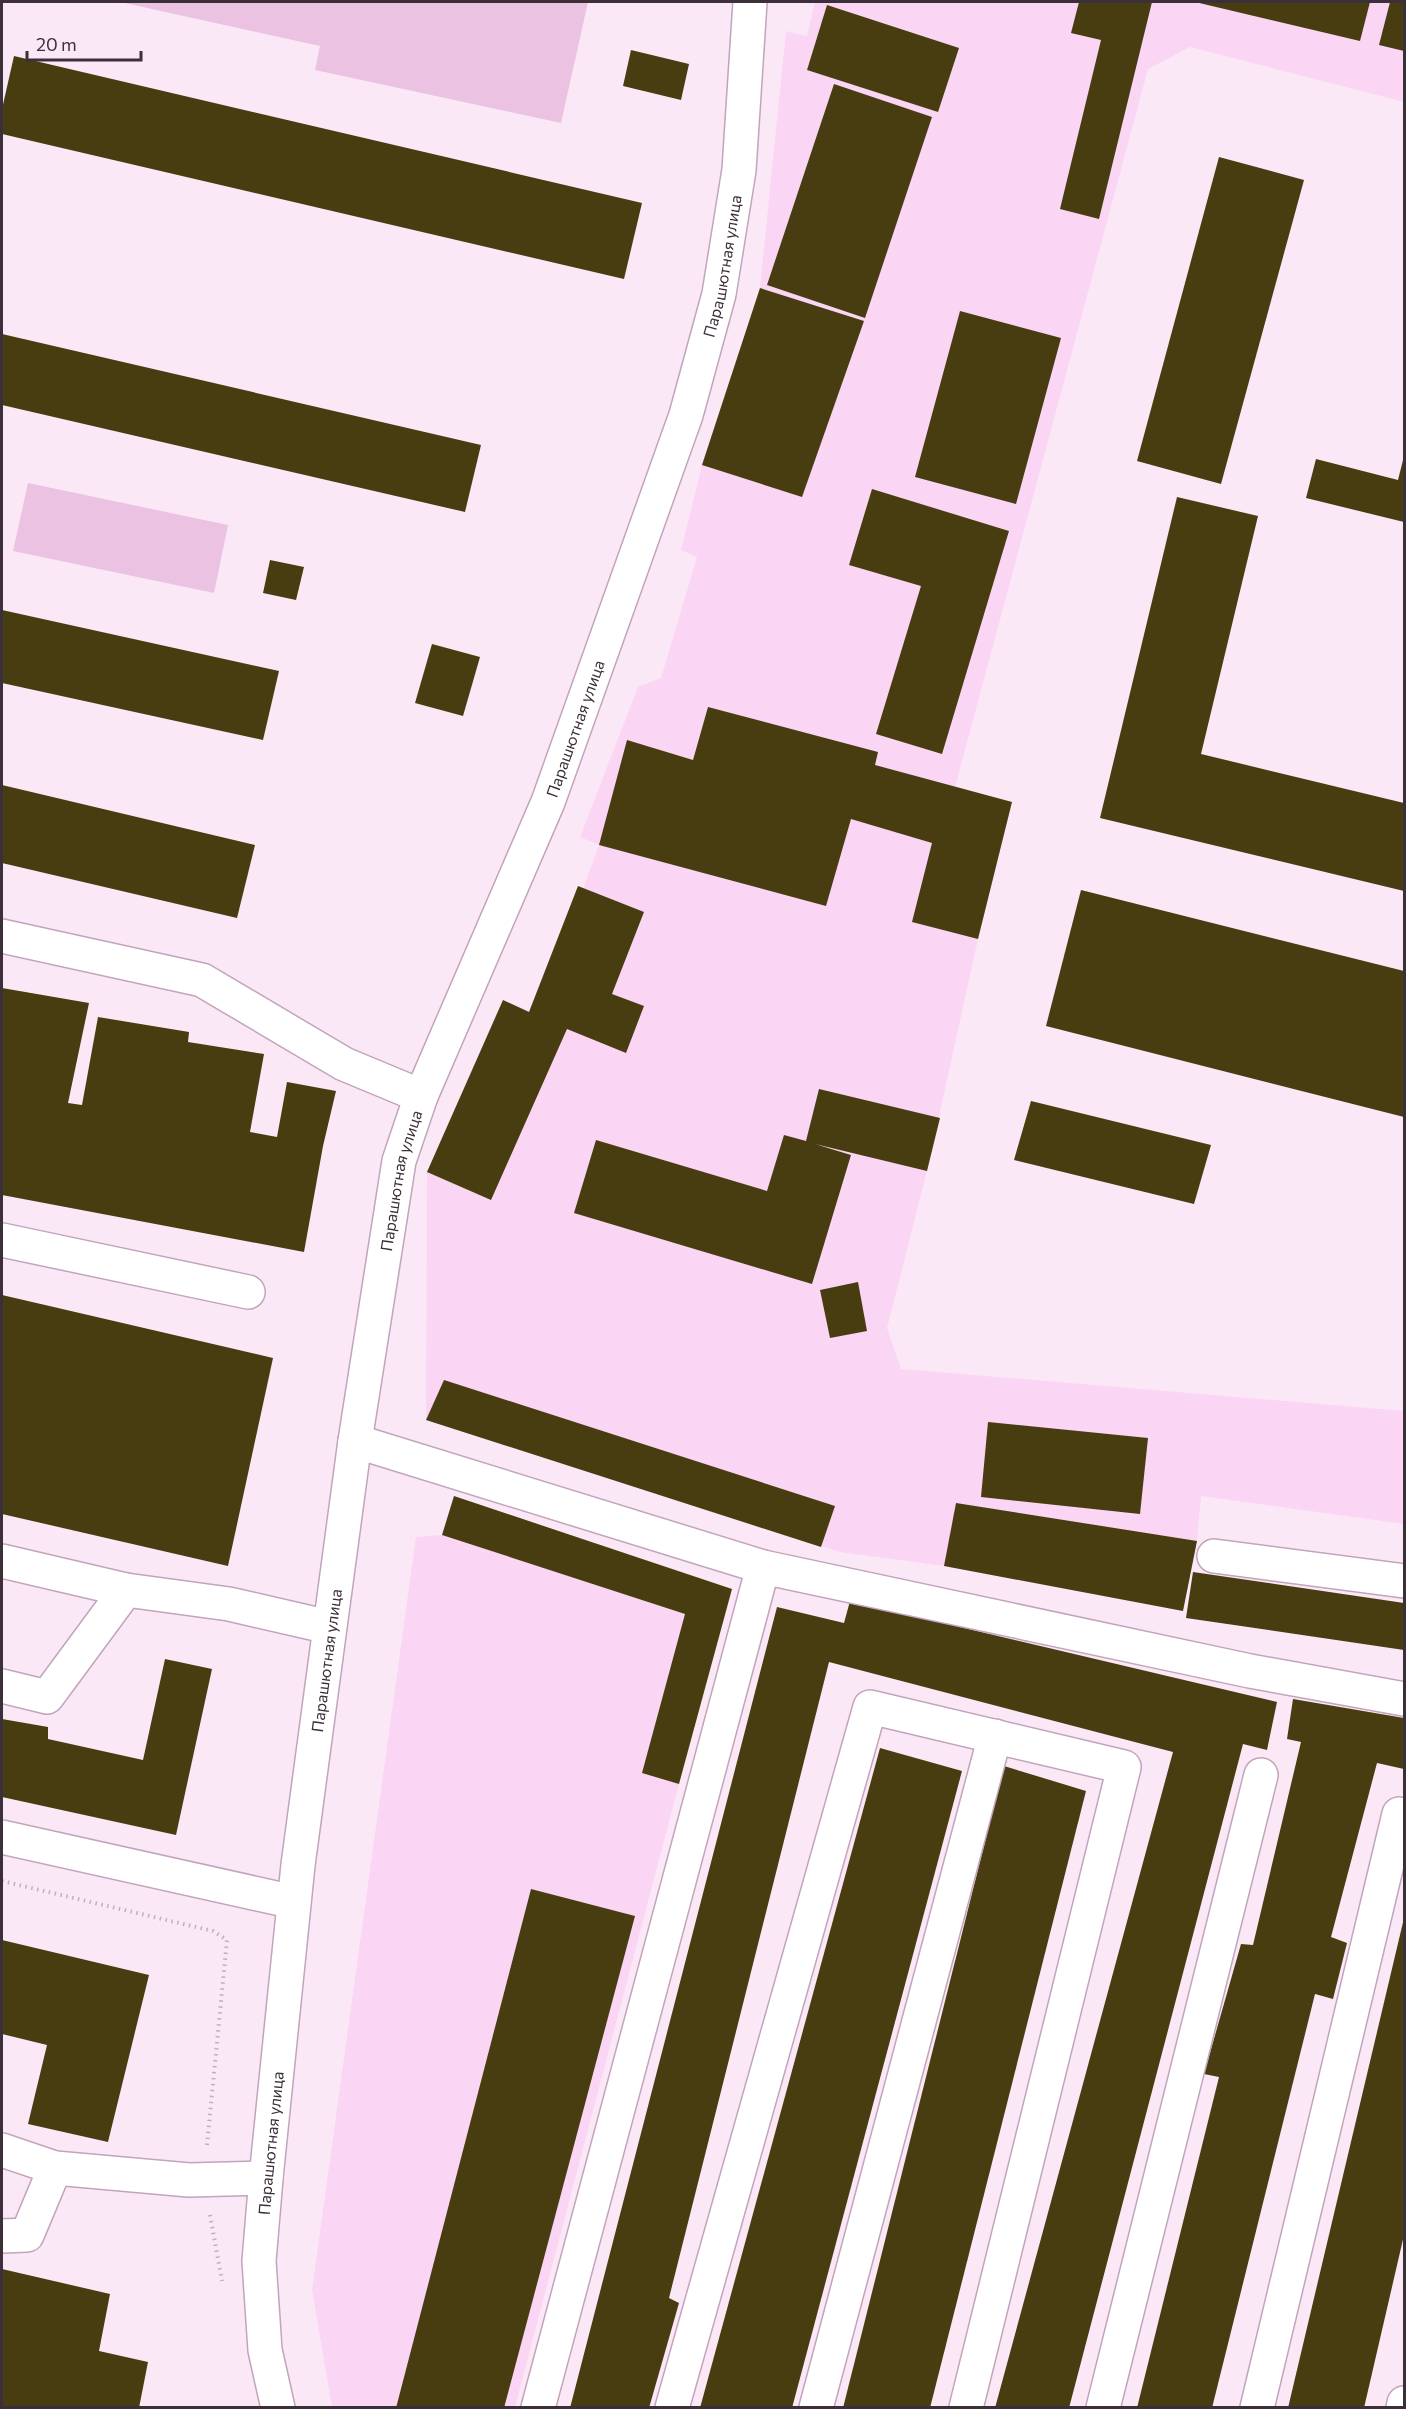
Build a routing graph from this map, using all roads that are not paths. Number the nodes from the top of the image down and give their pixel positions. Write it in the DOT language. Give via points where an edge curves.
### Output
graph roads {
  1 [pos="750,2"];
  2 [pos="2,936"];
  3 [pos="421,1096"];
  4 [pos="2,1240"];
  5 [pos="248,1292"];
  6 [pos="355,1441"];
  7 [pos="1214,1556"];
  8 [pos="2,1562"];
  9 [pos="763,1568"];
  10 [pos="1404,1581"];
  11 [pos="126,1590"];
  12 [pos="329,1627"];
  13 [pos="2,1686"];
  14 [pos="1404,1699"];
  15 [pos="995,1736"];
  16 [pos="1261,1775"];
  17 [pos="1399,1814"];
  18 [pos="2,1837"];
  19 [pos="294,1902"];
  20 [pos="2,2150"];
  21 [pos="55,2168"];
  22 [pos="266,2178"];
  23 [pos="2,2236"];
  24 [pos="1404,2403"];
  25 [pos="278,2408"];
  26 [pos="538,2408"];
  27 [pos="672,2408"];
  28 [pos="816,2408"];
  29 [pos="966,2408"];
  30 [pos="1103,2408"];
  31 [pos="1257,2408"];
  32 [pos="1403,2408"];
  1 -- 3 [label="street, Парашютная улица" via="739,170 719,294 686,416 548,802"];
  2 -- 3 [label="street" via="202,980 344,1064"];
  3 -- 6 [label="street, Парашютная улица" via="399,1161"];
  4 -- 5 [label="street"];
  6 -- 9 [label="street"];
  6 -- 12 [label="street, Парашютная улица"];
  7 -- 10 [label="street"];
  8 -- 11 [label="street"];
  9 -- 14 [label="street" via="1250,1671"];
  9 -- 26 [label="street"];
  11 -- 12 [label="street" via="229,1604"];
  11 -- 13 [label="street" via="47,1696"];
  12 -- 19 [label="street, Парашютная улица"];
  15 -- 27 [label="street" via="870,1707"];
  15 -- 28 [label="street"];
  15 -- 29 [label="street" via="1124,1767"];
  16 -- 30 [label="street"];
  17 -- 31 [label="street"];
  18 -- 19 [label="street"];
  19 -- 22 [label="street, Парашютная улица"];
  20 -- 21 [label="street"];
  21 -- 22 [label="street" via="189,2180"];
  21 -- 23 [label="street" via="27,2235"];
  22 -- 25 [label="street, Парашютная улица" via="259,2261 265,2350"];
  24 -- 32 [label="street"];
}
